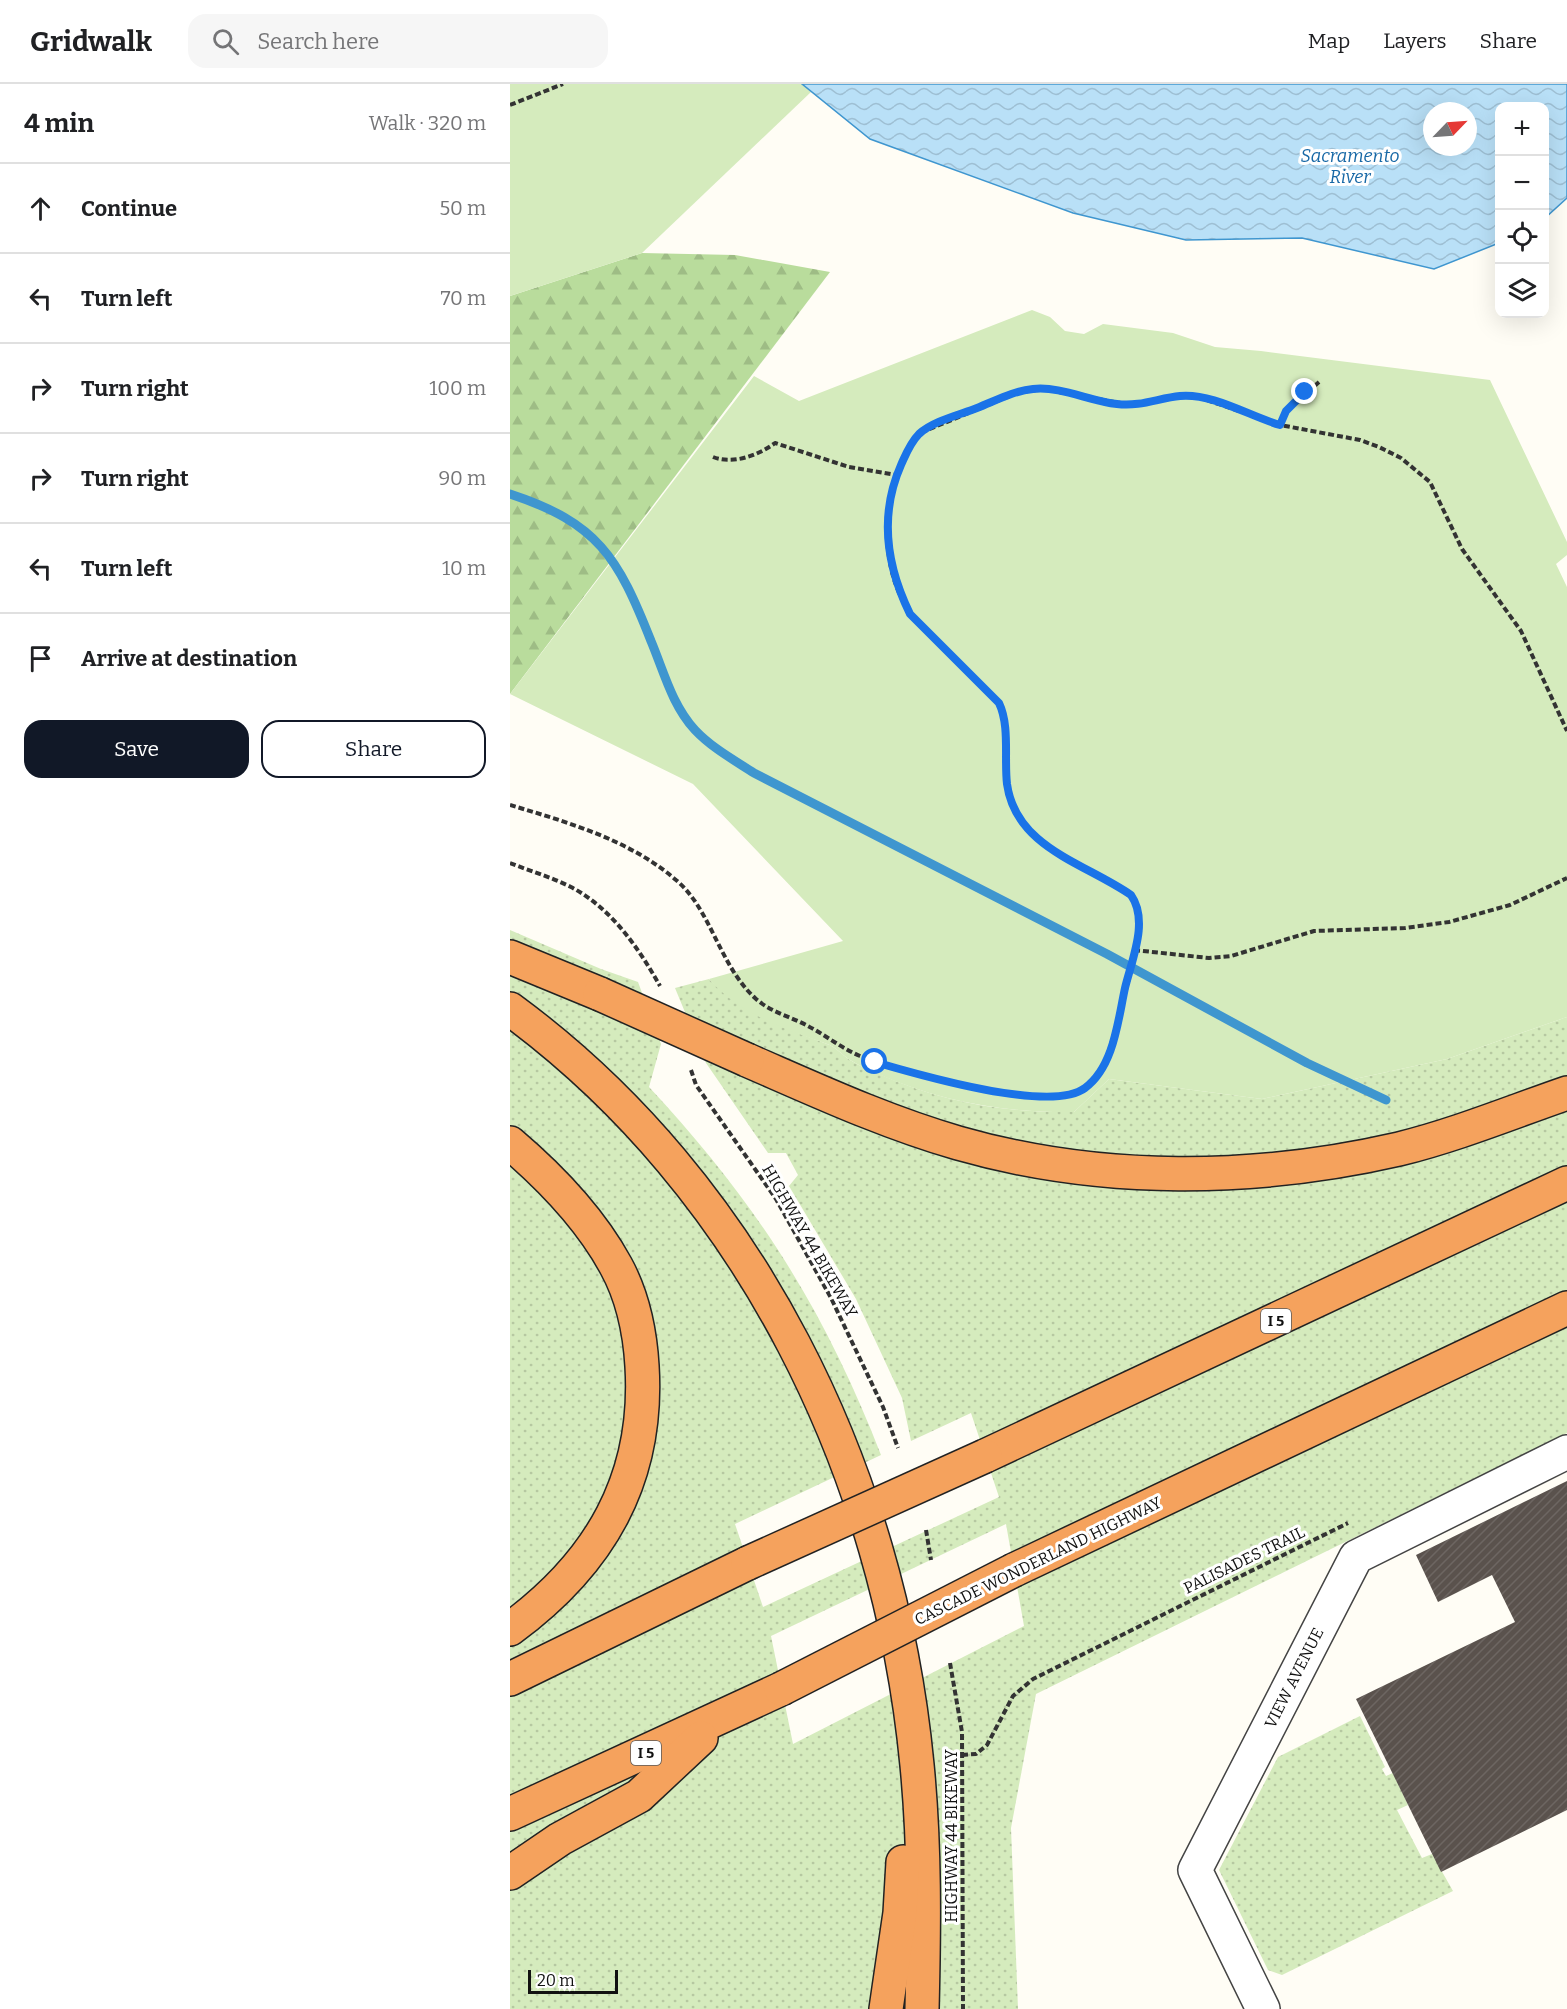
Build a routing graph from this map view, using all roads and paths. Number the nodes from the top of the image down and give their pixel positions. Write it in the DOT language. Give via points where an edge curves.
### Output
graph roads {
  1 [pos="563,84"];
  2 [pos="510,105"];
  3 [pos="1319,382"];
  4 [pos="1280,425"];
  5 [pos="713,457"];
  6 [pos="896,475"];
  7 [pos="1567,731"];
  8 [pos="510,805"];
  9 [pos="510,863"];
  10 [pos="1567,878"];
  11 [pos="1134,950"];
  12 [pos="510,957"];
  13 [pos="665,995"];
  14 [pos="510,1009"];
  15 [pos="689,1065"];
  16 [pos="1567,1093"];
  17 [pos="510,1143"];
  18 [pos="1567,1183"];
  19 [pos="1567,1308"];
  20 [pos="898,1448"];
  21 [pos="1567,1452"];
  22 [pos="1349,1522"];
  23 [pos="926,1530"];
  24 [pos="931,1560"];
  25 [pos="510,1629"];
  26 [pos="950,1663"];
  27 [pos="510,1679"];
  28 [pos="906,1686"];
  29 [pos="721,1719"];
  30 [pos="962,1755"];
  31 [pos="510,1814"];
  32 [pos="510,1873"];
  33 [pos="886,2009"];
  34 [pos="922,2009"];
  35 [pos="963,2009"];
  36 [pos="1263,2009"];
  1 -- 2 [label="path"];
  3 -- 4 [label="path" via="1286,411"];
  4 -- 6 [label="path" via="1190,396 1131,405 1055,390 1030,390 920,433 909,445"];
  4 -- 7 [label="path" via="1370,443 1401,458 1430,482 1462,549 1521,631"];
  5 -- 6 [label="path" via="726,460 752,456 775,443 849,467"];
  6 -- 11 [label="path" via="887,537 896,582 910,614 999,703 1004,714 1008,791 1023,825 1038,840 1120,887 1134,900 1140,927"];
  8 -- 11 [label="path" via="577,825 647,859 677,880 691,896 734,975 758,1001 856,1054 966,1088 1070,1095 1085,1088 1100,1072 1112,1045"];
  9 -- 13 [label="path" via="570,887 603,910 631,939"];
  10 -- 11 [label="path" via="1510,905 1449,922 1405,928 1314,931 1231,956 1209,958"];
  12 -- 16 [label="highway, bridge" via="862,1110 960,1143 1074,1168 1206,1174 1303,1167 1426,1142"];
  14 -- 28 [label="highway" via="578,1062 668,1156 726,1229 772,1304 818,1390 850,1470 886,1581"];
  15 -- 20 [label="path, HIGHWAY 44 BIKEWAY" via="696,1086 776,1199 831,1298 883,1407"];
  17 -- 25 [label="highway" via="593,1230 617,1267 633,1307 644,1395 640,1431 622,1499 586,1556"];
  18 -- 27 [label="highway, I 5, bridge" via="748,1563"];
  19 -- 29 [label="highway, CASCADE WONDERLAND HIGHWAY / I 5, bridge" via="1014,1570"];
  21 -- 36 [label="street, VIEW AVENUE" via="1356,1557 1195,1870"];
  22 -- 30 [label="path, PALISADES TRAIL" via="1033,1679 1013,1696 987,1745 976,1754"];
  23 -- 24 [label="path"];
  26 -- 30 [label="path, HIGHWAY 44 BIKEWAY" via="963,1732"];
  28 -- 33 [label="highway" via="905,1843"];
  28 -- 34 [label="highway" via="923,1840"];
  29 -- 31 [label="highway, CASCADE WONDERLAND HIGHWAY / I 5"];
  29 -- 32 [label="highway" via="639,1796 560,1839"];
  30 -- 35 [label="path, HIGHWAY 44 BIKEWAY"];
}
